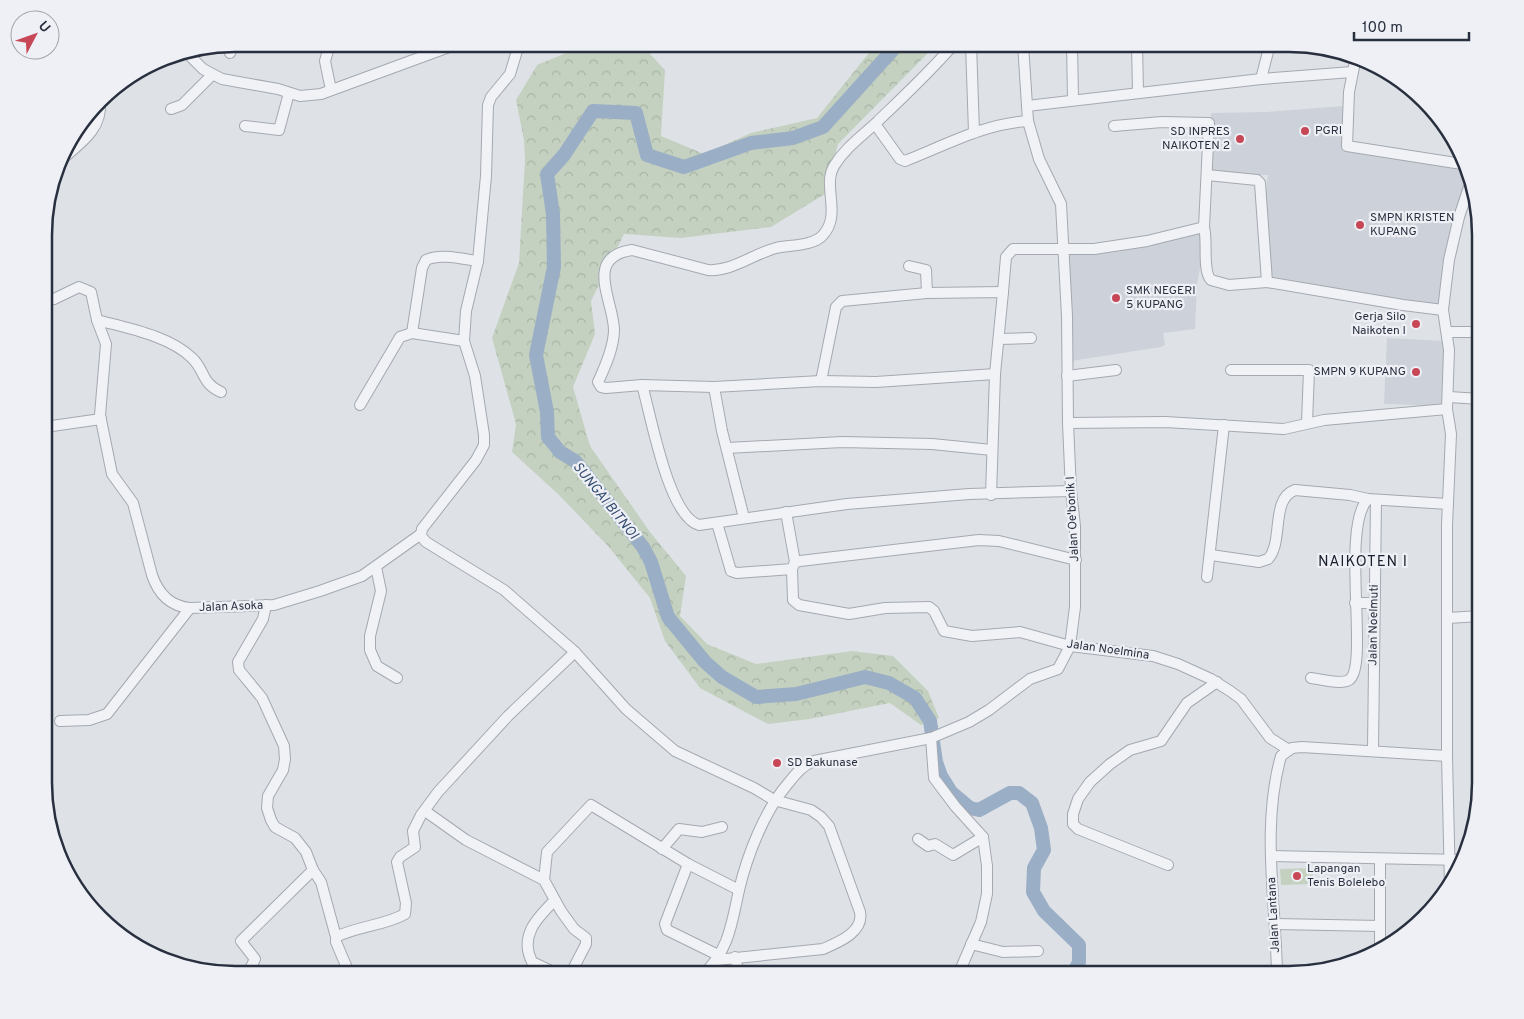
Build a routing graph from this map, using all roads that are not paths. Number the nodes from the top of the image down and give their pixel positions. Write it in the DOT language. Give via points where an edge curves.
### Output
graph roads {
  1 [pos="328,52"];
  2 [pos="435,52"];
  3 [pos="517,52"];
  4 [pos="947,52"];
  5 [pos="972,52"];
  6 [pos="1024,52"];
  7 [pos="1072,52"];
  8 [pos="1137,52"];
  9 [pos="1268,52"];
  10 [pos="193,58"];
  11 [pos="1354,64"];
  12 [pos="1352,72"];
  13 [pos="212,75"];
  14 [pos="1261,79"];
  15 [pos="331,90"];
  16 [pos="1138,92"];
  17 [pos="289,93"];
  18 [pos="1073,100"];
  19 [pos="1027,106"];
  20 [pos="171,109"];
  21 [pos="101,112"];
  22 [pos="1028,121"];
  23 [pos="875,124"];
  24 [pos="245,126"];
  25 [pos="1114,126"];
  26 [pos="974,132"];
  27 [pos="76,146"];
  28 [pos="1457,163"];
  29 [pos="1207,175"];
  30 [pos="1467,194"];
  31 [pos="1204,227"];
  32 [pos="1062,250"];
  33 [pos="478,261"];
  34 [pos="909,266"];
  35 [pos="1268,282"];
  36 [pos="1003,292"];
  37 [pos="927,293"];
  38 [pos="52,299"];
  39 [pos="1443,310"];
  40 [pos="97,320"];
  41 [pos="1447,332"];
  42 [pos="1472,332"];
  43 [pos="412,333"];
  44 [pos="1031,338"];
  45 [pos="998,339"];
  46 [pos="464,341"];
  47 [pos="1116,370"];
  48 [pos="1231,370"];
  49 [pos="995,374"];
  50 [pos="1067,376"];
  51 [pos="820,381"];
  52 [pos="642,385"];
  53 [pos="714,387"];
  54 [pos="220,392"];
  55 [pos="1448,397"];
  56 [pos="1472,398"];
  57 [pos="360,405"];
  58 [pos="1447,409"];
  59 [pos="101,419"];
  60 [pos="1068,423"];
  61 [pos="1306,423"];
  62 [pos="1224,425"];
  63 [pos="52,426"];
  64 [pos="726,448"];
  65 [pos="992,450"];
  66 [pos="1071,491"];
  67 [pos="991,494"];
  68 [pos="1372,500"];
  69 [pos="1448,504"];
  70 [pos="786,512"];
  71 [pos="744,518"];
  72 [pos="716,523"];
  73 [pos="421,534"];
  74 [pos="1357,551"];
  75 [pos="1375,552"];
  76 [pos="1211,555"];
  77 [pos="1076,560"];
  78 [pos="794,566"];
  79 [pos="376,567"];
  80 [pos="1207,577"];
  81 [pos="1354,603"];
  82 [pos="1374,604"];
  83 [pos="266,606"];
  84 [pos="190,608"];
  85 [pos="1472,616"];
  86 [pos="1448,618"];
  87 [pos="1070,646"];
  88 [pos="574,652"];
  89 [pos="1355,670"];
  90 [pos="1374,671"];
  91 [pos="397,678"];
  92 [pos="1311,678"];
  93 [pos="1217,682"];
  94 [pos="60,721"];
  95 [pos="931,738"];
  96 [pos="1289,750"];
  97 [pos="1373,750"];
  98 [pos="1446,756"];
  99 [pos="774,800"];
  100 [pos="425,811"];
  101 [pos="722,826"];
  102 [pos="983,837"];
  103 [pos="918,839"];
  104 [pos="662,849"];
  105 [pos="1272,856"];
  106 [pos="1380,859"];
  107 [pos="1449,861"];
  108 [pos="1455,861"];
  109 [pos="688,864"];
  110 [pos="1168,865"];
  111 [pos="312,870"];
  112 [pos="1449,871"];
  113 [pos="544,880"];
  114 [pos="739,890"];
  115 [pos="554,901"];
  116 [pos="1275,924"];
  117 [pos="1380,926"];
  118 [pos="336,937"];
  119 [pos="1380,942"];
  120 [pos="971,944"];
  121 [pos="1038,951"];
  122 [pos="735,957"];
  123 [pos="719,958"];
  124 [pos="252,966"];
  125 [pos="346,966"];
  126 [pos="541,966"];
  127 [pos="574,966"];
  128 [pos="711,966"];
  129 [pos="737,966"];
  130 [pos="962,966"];
  131 [pos="1277,966"];
  1 -- 15 [label="street" via="325,61"];
  2 -- 15 [label="street"];
  3 -- 33 [label="street" via="510,74 491,97 488,106 486,176"];
  4 -- 23 [label="street"];
  5 -- 26 [label="street"];
  6 -- 19 [label="street, Jalan Oe'bonik I"];
  7 -- 18 [label="street"];
  8 -- 16 [label="street"];
  9 -- 14 [label="street"];
  10 -- 13 [label="street"];
  11 -- 12 [label="street"];
  12 -- 14 [label="street"];
  12 -- 28 [label="street" via="1347,146"];
  13 -- 17 [label="street" via="222,80"];
  13 -- 20 [label="street" via="182,104"];
  14 -- 16 [label="street"];
  15 -- 17 [label="street" via="305,96"];
  16 -- 18 [label="street"];
  17 -- 24 [label="street" via="279,130"];
  18 -- 19 [label="street"];
  19 -- 22 [label="street, Jalan Oe'bonik I"];
  21 -- 27 [label="street" via="94,129"];
  22 -- 26 [label="street"];
  22 -- 32 [label="street, Jalan Oe'bonik I" via="1041,165 1060,200"];
  23 -- 26 [label="street" via="900,159 905,161"];
  23 -- 52 [label="street" via="848,148 833,168 832,218 820,238 773,249 718,270 632,250 614,256 604,274 614,330 598,384 606,388"];
  25 -- 29 [label="street" via="1209,123"];
  29 -- 31 [label="street"];
  29 -- 35 [label="street" via="1257,180 1260,183"];
  30 -- 39 [label="street" via="1449,260"];
  31 -- 32 [label="street" via="1122,246"];
  31 -- 35 [label="street" via="1206,274 1211,280 1229,285"];
  32 -- 36 [label="street" via="1012,250 1006,257"];
  32 -- 50 [label="street, Jalan Oe'bonik I"];
  33 -- 43 [label="street" via="426,260"];
  33 -- 46 [label="street" via="466,312"];
  34 -- 37 [label="street" via="926,270"];
  35 -- 39 [label="street"];
  36 -- 37 [label="street"];
  36 -- 45 [label="street"];
  37 -- 51 [label="street" via="839,303"];
  38 -- 40 [label="street" via="72,289 84,288 92,296"];
  39 -- 41 [label="street"];
  40 -- 54 [label="street" via="157,337 180,348 197,362 206,383"];
  40 -- 59 [label="street" via="107,350"];
  41 -- 42 [label="street"];
  41 -- 55 [label="street"];
  43 -- 46 [label="street"];
  43 -- 57 [label="street" via="397,340"];
  44 -- 45 [label="street"];
  45 -- 49 [label="street"];
  46 -- 73 [label="street" via="475,376 484,445"];
  47 -- 50 [label="street"];
  48 -- 61 [label="street" via="1309,370"];
  49 -- 51 [label="street" via="876,382"];
  49 -- 65 [label="street"];
  50 -- 60 [label="street, Jalan Oe'bonik I"];
  51 -- 53 [label="street"];
  52 -- 53 [label="street"];
  52 -- 72 [label="street" via="661,459 680,508 694,523"];
  53 -- 64 [label="street"];
  55 -- 56 [label="street"];
  55 -- 58 [label="street"];
  58 -- 61 [label="street"];
  58 -- 69 [label="street" via="1451,434"];
  59 -- 63 [label="street"];
  59 -- 84 [label="street, Jalan Asoka" via="111,473 133,503 156,586 166,599"];
  60 -- 62 [label="street"];
  60 -- 66 [label="street, Jalan Oe'bonik I"];
  61 -- 62 [label="street" via="1284,429"];
  62 -- 76 [label="street"];
  64 -- 65 [label="street" via="842,442 932,444"];
  64 -- 71 [label="street"];
  65 -- 67 [label="street"];
  66 -- 67 [label="street"];
  66 -- 77 [label="street, Jalan Oe'bonik I"];
  67 -- 70 [label="street"];
  68 -- 69 [label="street"];
  68 -- 74 [label="street" via="1359,514"];
  68 -- 75 [label="street, Jalan Noelmuti"];
  68 -- 76 [label="street" via="1295,490 1282,503 1277,534 1268,559 1259,562"];
  69 -- 86 [label="street"];
  70 -- 71 [label="street"];
  70 -- 78 [label="street"];
  71 -- 72 [label="street"];
  72 -- 78 [label="street" via="732,572"];
  73 -- 79 [label="street, Jalan Asoka"];
  73 -- 88 [label="street" via="426,542 504,590"];
  74 -- 75 [label="street"];
  74 -- 81 [label="street"];
  75 -- 82 [label="street, Jalan Noelmuti"];
  76 -- 80 [label="street"];
  77 -- 78 [label="street" via="999,541 979,540"];
  77 -- 87 [label="street, Jalan Oe'bonik I"];
  78 -- 87 [label="street, Jalan Noelmina" via="794,600 799,605 849,614 885,608 929,607 944,631 972,636 1020,632"];
  79 -- 83 [label="street, Jalan Asoka" via="362,576 320,591"];
  79 -- 91 [label="street" via="380,591 370,650 378,666"];
  81 -- 82 [label="street"];
  81 -- 89 [label="street" via="1358,643"];
  82 -- 90 [label="street, Jalan Noelmuti"];
  83 -- 84 [label="street, Jalan Asoka"];
  83 -- 111 [label="street" via="260,625 238,662 239,670 262,698 284,746 283,770 268,796 271,820 275,827 302,845"];
  84 -- 94 [label="street" via="107,714 90,720"];
  85 -- 86 [label="street"];
  86 -- 98 [label="street"];
  87 -- 93 [label="street, Jalan Noelmina" via="1153,656"];
  87 -- 95 [label="street, Jalan Oe'bonik I" via="1056,671 1030,679 989,710"];
  88 -- 99 [label="street" via="661,741 692,761"];
  88 -- 100 [label="street" via="508,716 438,792"];
  89 -- 90 [label="street"];
  89 -- 92 [label="street" via="1352,678 1345,681"];
  90 -- 97 [label="street, Jalan Noelmuti"];
  93 -- 96 [label="street, Jalan Noelmina" via="1241,699 1270,738"];
  93 -- 110 [label="street" via="1187,703 1160,741 1130,750 1101,772 1082,792 1073,814 1073,824 1078,829"];
  95 -- 99 [label="street, Jalan Oe'bonik I" via="806,764"];
  95 -- 102 [label="street" via="934,778"];
  96 -- 97 [label="street" via="1302,747"];
  96 -- 105 [label="street, Jalan Lantana" via="1281,756 1275,776 1270,825"];
  97 -- 98 [label="street"];
  98 -- 107 [label="street"];
  99 -- 114 [label="street, Jalan Oe'bonik I" via="748,859"];
  99 -- 122 [label="street" via="811,810 829,826 861,923 856,930 823,948"];
  100 -- 113 [label="street" via="466,840"];
  100 -- 118 [label="street" via="413,831 415,847 397,862 406,903 405,914 386,923"];
  101 -- 104 [label="street" via="702,832 679,829"];
  102 -- 103 [label="street" via="953,855 941,846 928,846"];
  102 -- 120 [label="street" via="987,894 981,922"];
  104 -- 109 [label="street"];
  104 -- 113 [label="street" via="590,805 547,852"];
  105 -- 106 [label="street"];
  105 -- 116 [label="street, Jalan Lantana"];
  106 -- 107 [label="street"];
  106 -- 117 [label="street"];
  107 -- 108 [label="street"];
  107 -- 112 [label="street"];
  109 -- 114 [label="street"];
  109 -- 123 [label="street" via="665,924 667,930"];
  111 -- 118 [label="street" via="321,882"];
  111 -- 124 [label="street" via="241,941 255,959"];
  113 -- 115 [label="street"];
  114 -- 123 [label="street, Jalan Oe'bonik I" via="732,927"];
  115 -- 126 [label="street" via="531,926 528,951 532,962"];
  115 -- 127 [label="street" via="586,942"];
  116 -- 117 [label="street"];
  116 -- 131 [label="street, Jalan Lantana"];
  117 -- 119 [label="street"];
  118 -- 125 [label="street"];
  120 -- 121 [label="street" via="1003,952"];
  120 -- 130 [label="street"];
  122 -- 123 [label="street"];
  122 -- 129 [label="street"];
  123 -- 128 [label="street"];
}
